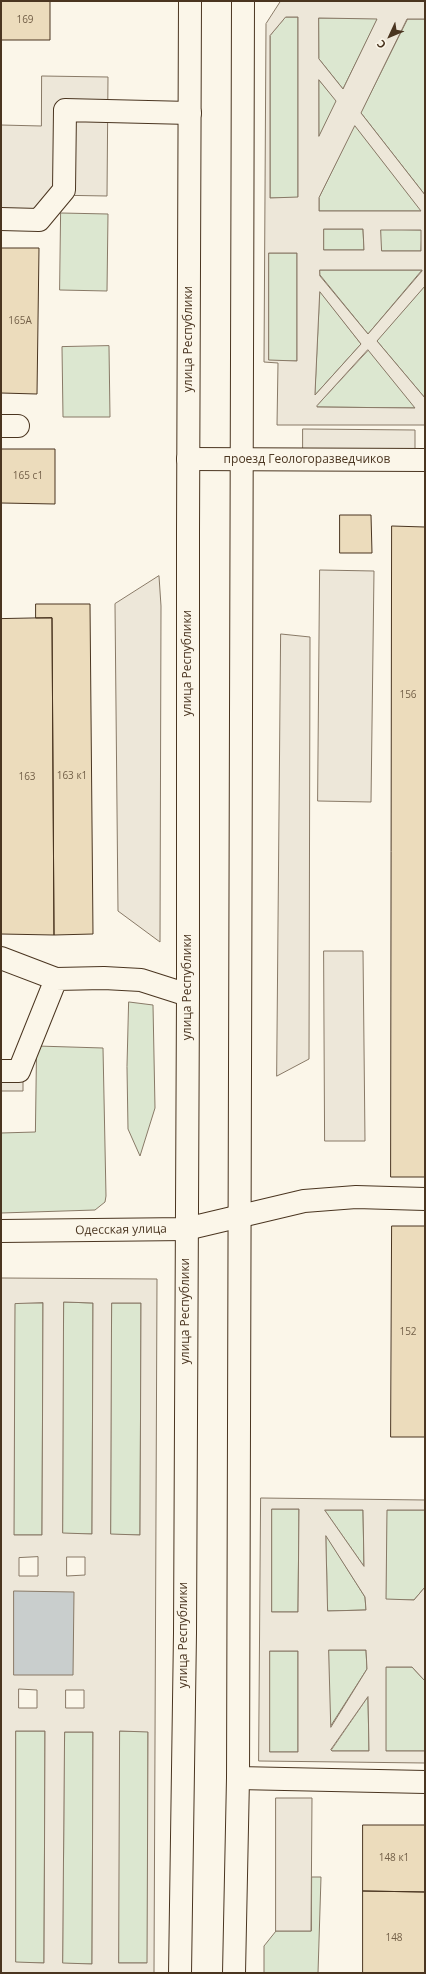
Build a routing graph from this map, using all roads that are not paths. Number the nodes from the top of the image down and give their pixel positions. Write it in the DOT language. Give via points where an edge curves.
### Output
graph roads {
  1 [pos="190,1"];
  2 [pos="243,1"];
  3 [pos="190,113"];
  4 [pos="1,219"];
  5 [pos="188,459"];
  6 [pos="242,460"];
  7 [pos="425,460"];
  8 [pos="1,958"];
  9 [pos="56,979"];
  10 [pos="188,996"];
  11 [pos="1,1071"];
  12 [pos="425,1199"];
  13 [pos="239,1215"];
  14 [pos="186,1229"];
  15 [pos="1,1231"];
  16 [pos="238,1778"];
  17 [pos="425,1782"];
  18 [pos="180,1973"];
  19 [pos="234,1973"];
  1 -- 3 [label="main road, улица Республики"];
  2 -- 6 [label="main road"];
  3 -- 4 [label="main road" via="66,110 64,190 39,220"];
  3 -- 5 [label="main road, улица Республики"];
  5 -- 6 [label="main road, проезд Геологоразведчиков"];
  5 -- 10 [label="main road, улица Республики"];
  6 -- 7 [label="main road, проезд Геологоразведчиков"];
  6 -- 13 [label="main road"];
  8 -- 9 [label="main road"];
  9 -- 10 [label="main road" via="141,980"];
  9 -- 11 [label="main road" via="19,1071"];
  10 -- 14 [label="main road, улица Республики"];
  12 -- 13 [label="main road, Одесская улица" via="356,1197 304,1201"];
  13 -- 14 [label="main road, Одесская улица"];
  13 -- 16 [label="main road"];
  14 -- 15 [label="main road, Одесская улица"];
  14 -- 18 [label="main road, улица Республики" via="185,1633"];
  16 -- 17 [label="main road"];
  16 -- 19 [label="main road"];
}
